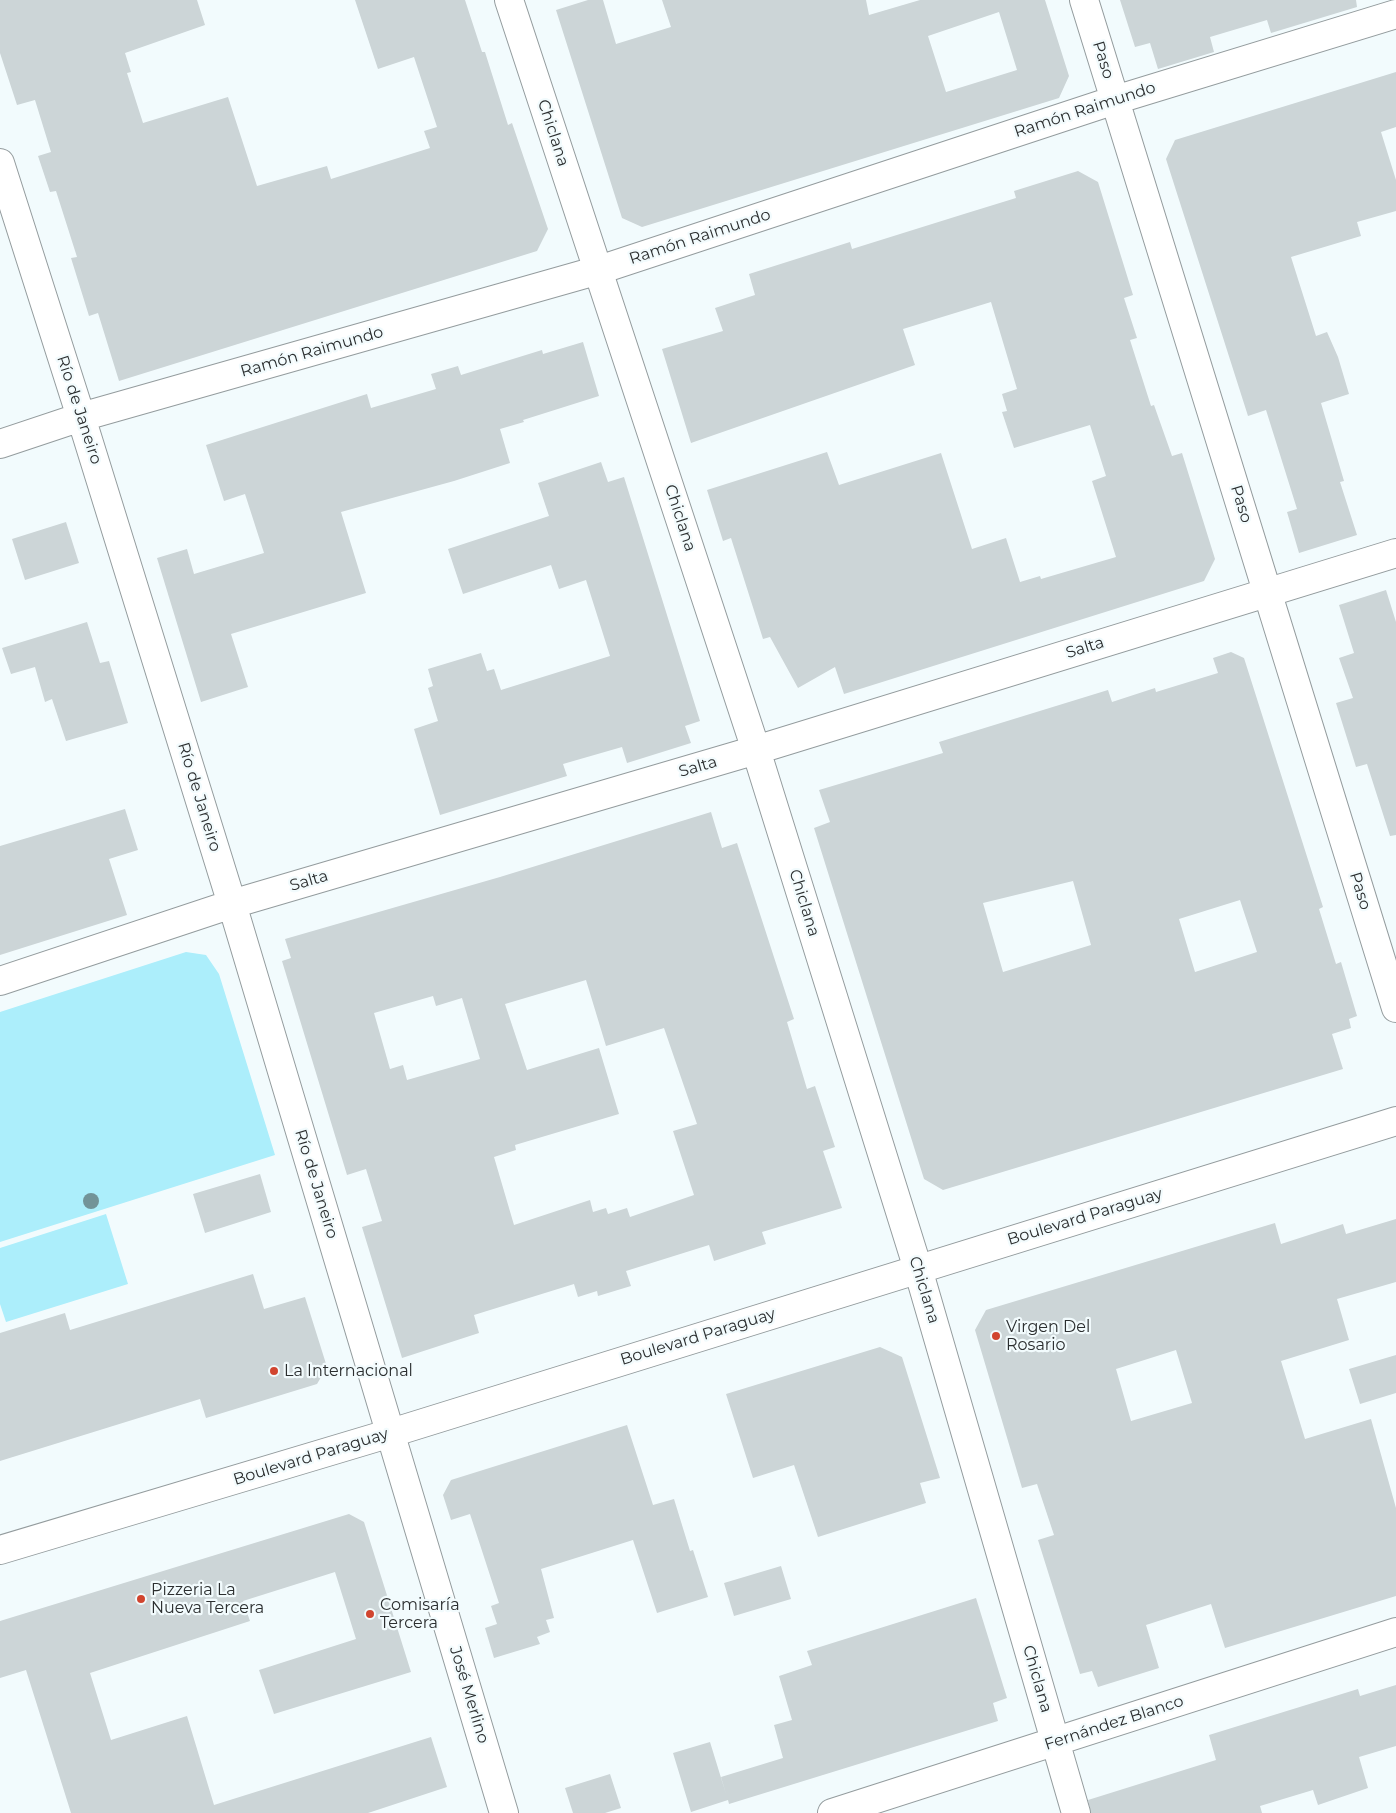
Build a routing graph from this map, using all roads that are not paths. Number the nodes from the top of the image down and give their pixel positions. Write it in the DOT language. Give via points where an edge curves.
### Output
graph roads {
  1 [pos="510,0"];
  2 [pos="1084,0"];
  3 [pos="1396,14"];
  4 [pos="1115,100"];
  5 [pos="0,162"];
  6 [pos="598,270"];
  7 [pos="82,417"];
  8 [pos="0,444"];
  9 [pos="1396,553"];
  10 [pos="1268,592"];
  11 [pos="756,750"];
  12 [pos="232,904"];
  13 [pos="0,981"];
  14 [pos="1396,1008"];
  15 [pos="1396,1121"];
  16 [pos="918,1269"];
  17 [pos="391,1433"];
  18 [pos="0,1550"];
  19 [pos="1396,1632"];
  20 [pos="1056,1742"];
  21 [pos="504,1813"];
  22 [pos="832,1813"];
  23 [pos="1076,1813"];
  1 -- 6 [label="street, Chiclana"];
  2 -- 4 [label="street, Paso"];
  3 -- 4 [label="street, Ramón Raimundo"];
  4 -- 6 [label="street, Ramón Raimundo"];
  4 -- 10 [label="street, Paso"];
  5 -- 7 [label="street, Río de Janeiro"];
  6 -- 7 [label="street, Ramón Raimundo"];
  6 -- 11 [label="street, Chiclana"];
  7 -- 8 [label="street, Ramón Raimundo"];
  7 -- 12 [label="street, Río de Janeiro"];
  9 -- 10 [label="street, Salta"];
  10 -- 11 [label="street, Salta"];
  10 -- 14 [label="street, Paso"];
  11 -- 12 [label="street, Salta"];
  11 -- 16 [label="street, Chiclana"];
  12 -- 13 [label="street, Salta"];
  12 -- 17 [label="street, Río de Janeiro"];
  15 -- 16 [label="street, Boulevard Paraguay"];
  16 -- 17 [label="street, Boulevard Paraguay"];
  16 -- 20 [label="street, Chiclana"];
  17 -- 18 [label="street, Boulevard Paraguay"];
  17 -- 21 [label="street, José Merlino"];
  19 -- 20 [label="street, Fernández Blanco"];
  20 -- 22 [label="street, Fernández Blanco"];
  20 -- 23 [label="street, Chiclana"];
}
